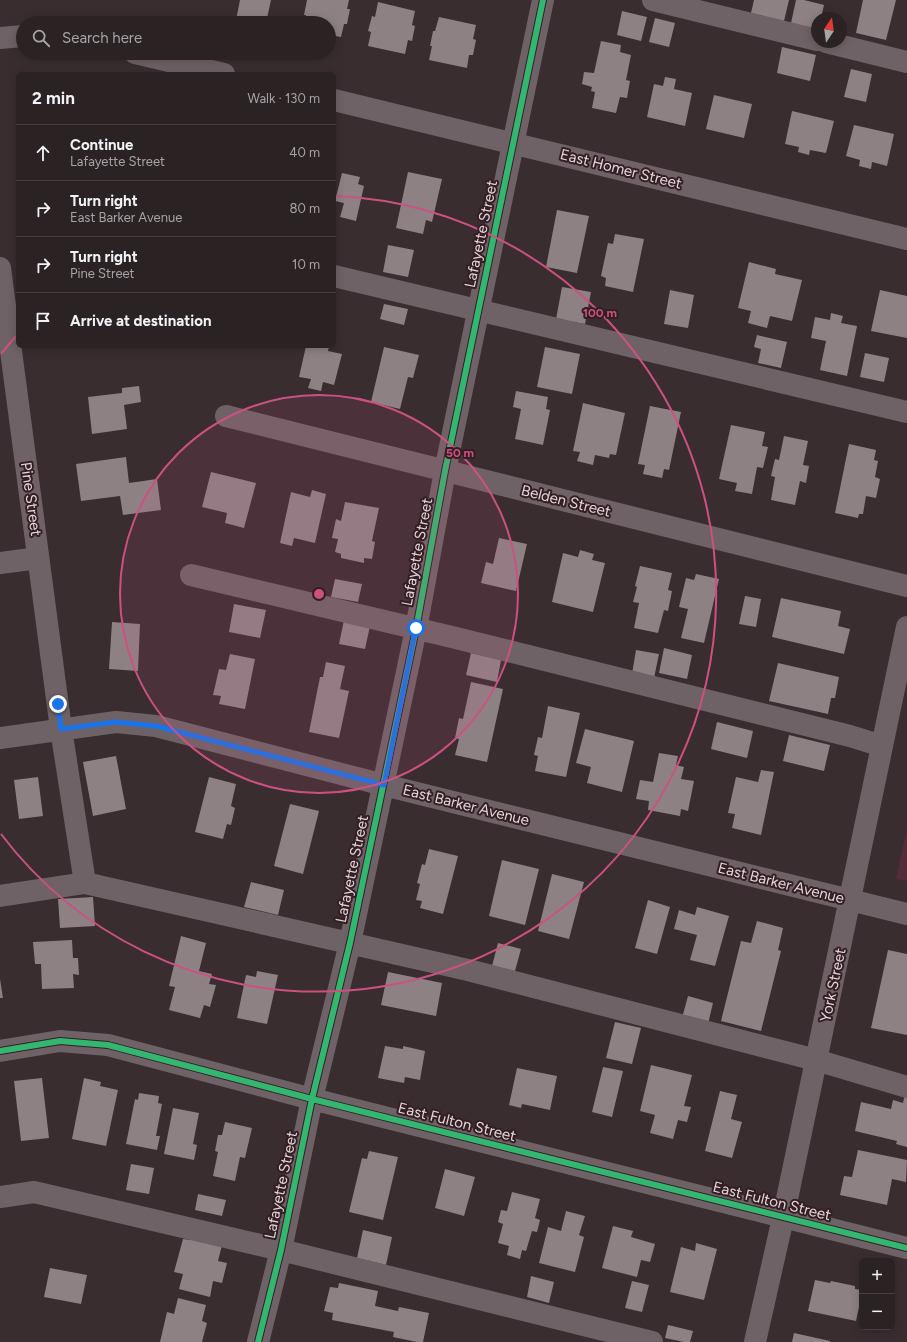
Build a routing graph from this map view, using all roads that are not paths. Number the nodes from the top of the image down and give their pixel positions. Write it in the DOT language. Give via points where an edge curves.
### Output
graph roads {
  1 [pos="543,0"];
  2 [pos="654,0"];
  3 [pos="16,37"];
  4 [pos="0,38"];
  5 [pos="811,39"];
  6 [pos="847,47"];
  7 [pos="165,60"];
  8 [pos="907,62"];
  9 [pos="216,72"];
  10 [pos="336,100"];
  11 [pos="513,142"];
  12 [pos="907,239"];
  13 [pos="0,268"];
  14 [pos="336,276"];
  15 [pos="478,309"];
  16 [pos="907,412"];
  17 [pos="226,416"];
  18 [pos="445,471"];
  19 [pos="38,558"];
  20 [pos="0,563"];
  21 [pos="191,575"];
  22 [pos="907,586"];
  23 [pos="907,627"];
  24 [pos="416,628"];
  25 [pos="61,729"];
  26 [pos="0,738"];
  27 [pos="882,746"];
  28 [pos="384,785"];
  29 [pos="85,883"];
  30 [pos="0,896"];
  31 [pos="850,900"];
  32 [pos="907,914"];
  33 [pos="350,943"];
  34 [pos="0,1051"];
  35 [pos="816,1060"];
  36 [pos="907,1087"];
  37 [pos="312,1098"];
  38 [pos="0,1198"];
  39 [pos="783,1218"];
  40 [pos="907,1248"];
  41 [pos="281,1250"];
  42 [pos="258,1342"];
  43 [pos="652,1342"];
  44 [pos="755,1342"];
  1 -- 11 [label="street, Lafayette Street"];
  2 -- 5 [label="street"];
  3 -- 4 [label="street"];
  6 -- 8 [label="street"];
  7 -- 9 [label="street"];
  10 -- 11 [label="street, East Homer Street"];
  11 -- 12 [label="street, East Homer Street"];
  11 -- 15 [label="street, Lafayette Street"];
  13 -- 19 [label="street, Pine Street"];
  14 -- 15 [label="street"];
  15 -- 16 [label="street"];
  15 -- 18 [label="street, Lafayette Street"];
  17 -- 18 [label="street, Belden Street"];
  18 -- 22 [label="street, Belden Street"];
  18 -- 24 [label="street, Lafayette Street"];
  19 -- 20 [label="street"];
  19 -- 25 [label="street, Pine Street"];
  21 -- 24 [label="street"];
  23 -- 27 [label="street, York Street"];
  24 -- 27 [label="street"];
  24 -- 28 [label="street, Lafayette Street"];
  25 -- 26 [label="street, East Barker Avenue"];
  25 -- 28 [label="street, East Barker Avenue" via="116,722 156,726"];
  25 -- 29 [label="street, Pine Street"];
  27 -- 31 [label="street, York Street"];
  28 -- 31 [label="street, East Barker Avenue"];
  28 -- 33 [label="street, Lafayette Street"];
  29 -- 30 [label="street"];
  29 -- 33 [label="street"];
  31 -- 32 [label="street, East Barker Avenue"];
  31 -- 35 [label="street, York Street"];
  33 -- 35 [label="street" via="468,970"];
  33 -- 37 [label="street, Lafayette Street"];
  34 -- 37 [label="street, East Fulton Street" via="60,1041 108,1045"];
  35 -- 36 [label="street"];
  35 -- 39 [label="street, York Street"];
  37 -- 39 [label="street, East Fulton Street"];
  37 -- 41 [label="street, Lafayette Street"];
  38 -- 41 [label="street" via="34,1192"];
  39 -- 40 [label="street, East Fulton Street"];
  39 -- 44 [label="street, York Street"];
  41 -- 42 [label="street, Lafayette Street"];
  41 -- 43 [label="street"];
}
